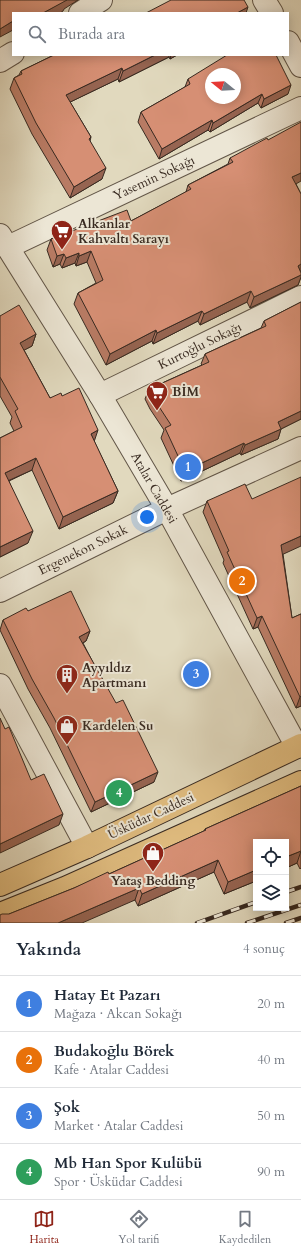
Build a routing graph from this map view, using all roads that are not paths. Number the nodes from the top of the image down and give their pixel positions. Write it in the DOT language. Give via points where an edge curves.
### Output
graph roads {
  1 [pos="101,0"];
  2 [pos="264,0"];
  3 [pos="82,12"];
  4 [pos="271,12"];
  5 [pos="289,44"];
  6 [pos="12,54"];
  7 [pos="0,61"];
  8 [pos="301,63"];
  9 [pos="301,108"];
  10 [pos="5,251"];
  11 [pos="301,297"];
  12 [pos="100,395"];
  13 [pos="301,448"];
  14 [pos="167,508"];
  15 [pos="0,591"];
  16 [pos="0,685"];
  17 [pos="300,749"];
  18 [pos="301,782"];
  19 [pos="87,847"];
  20 [pos="0,885"];
  21 [pos="0,914"];
  1 -- 3 [label="street"];
  2 -- 4 [label="street"];
  5 -- 8 [label="street"];
  6 -- 7 [label="street"];
  9 -- 10 [label="street, Yasemin Sokağı"];
  10 -- 12 [label="street, Atalar Caddesi"];
  11 -- 12 [label="street, Kurtoğlu Sokağı"];
  12 -- 14 [label="street, Atalar Caddesi"];
  13 -- 14 [label="street, Ergenekon Sokak"];
  14 -- 15 [label="street, Ergenekon Sokak"];
  14 -- 17 [label="street, Atalar Caddesi"];
  16 -- 19 [label="street"];
  17 -- 19 [label="main road, Üsküdar Caddesi"];
  18 -- 21 [label="main road" via="65,888"];
  19 -- 20 [label="main road, Üsküdar Caddesi"];
}
